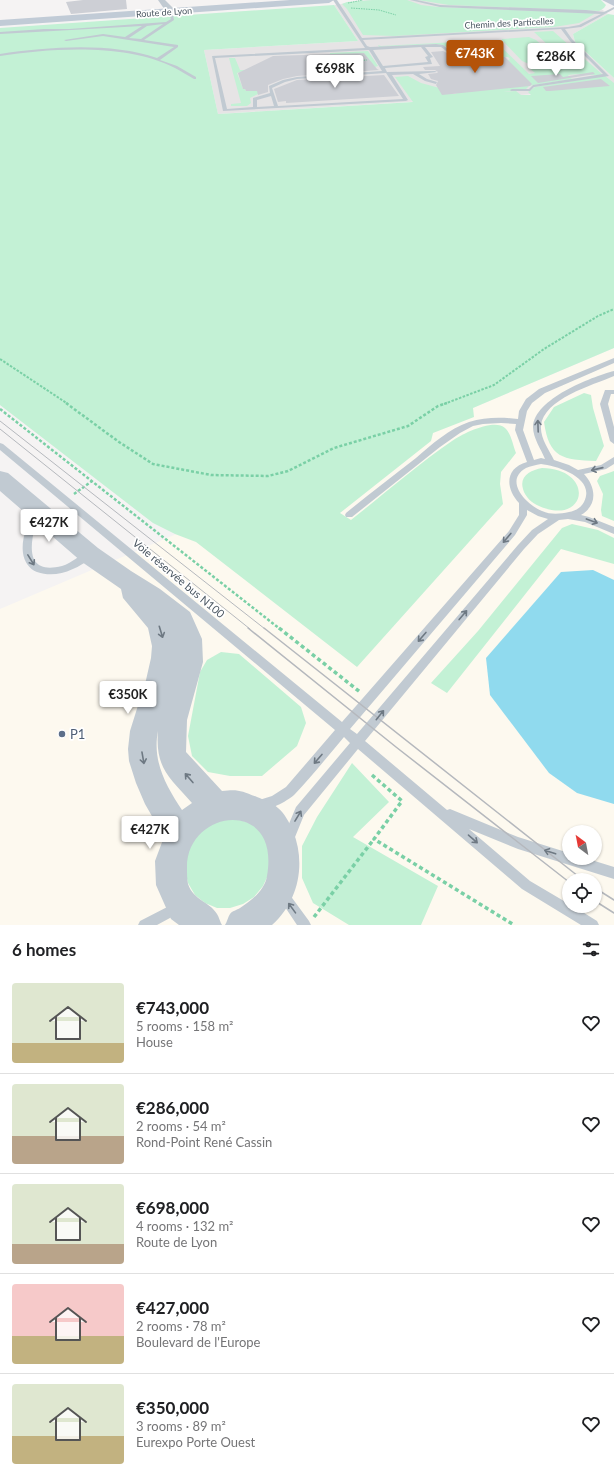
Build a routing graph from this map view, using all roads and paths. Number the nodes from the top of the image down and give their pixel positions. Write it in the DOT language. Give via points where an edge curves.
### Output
graph roads {
  1 [pos="162,0"];
  2 [pos="329,0"];
  3 [pos="335,0"];
  4 [pos="412,0"];
  5 [pos="612,4"];
  6 [pos="340,8"];
  7 [pos="170,11"];
  8 [pos="604,13"];
  9 [pos="614,14"];
  10 [pos="396,15"];
  11 [pos="0,23"];
  12 [pos="168,23"];
  13 [pos="148,24"];
  14 [pos="562,28"];
  15 [pos="82,29"];
  16 [pos="71,30"];
  17 [pos="0,33"];
  18 [pos="532,34"];
  19 [pos="85,37"];
  20 [pos="76,38"];
  21 [pos="126,38"];
  22 [pos="362,39"];
  23 [pos="369,39"];
  24 [pos="464,39"];
  25 [pos="66,40"];
  26 [pos="142,40"];
  27 [pos="441,40"];
  28 [pos="365,44"];
  29 [pos="422,46"];
  30 [pos="371,47"];
  31 [pos="214,52"];
  32 [pos="449,52"];
  33 [pos="0,55"];
  34 [pos="478,55"];
  35 [pos="238,56"];
  36 [pos="453,58"];
  37 [pos="318,59"];
  38 [pos="157,60"];
  39 [pos="377,60"];
  40 [pos="246,62"];
  41 [pos="382,67"];
  42 [pos="387,72"];
  43 [pos="435,72"];
  44 [pos="414,73"];
  45 [pos="195,78"];
  46 [pos="436,83"];
  47 [pos="512,90"];
  48 [pos="272,94"];
  49 [pos="276,107"];
  50 [pos="255,108"];
  51 [pos="614,309"];
  52 [pos="0,359"];
  53 [pos="614,360"];
  54 [pos="614,373"];
  55 [pos="611,392"];
  56 [pos="0,409"];
  57 [pos="519,422"];
  58 [pos="614,441"];
  59 [pos="0,446"];
  60 [pos="614,460"];
  61 [pos="531,462"];
  62 [pos="551,462"];
  63 [pos="577,473"];
  64 [pos="0,479"];
  65 [pos="92,481"];
  66 [pos="65,500"];
  67 [pos="523,504"];
  68 [pos="36,510"];
  69 [pos="349,515"];
  70 [pos="557,517"];
  71 [pos="568,517"];
  72 [pos="614,530"];
  73 [pos="90,555"];
  74 [pos="122,578"];
  75 [pos="368,699"];
  76 [pos="343,729"];
  77 [pos="358,742"];
  78 [pos="372,775"];
  79 [pos="216,806"];
  80 [pos="251,807"];
  81 [pos="444,813"];
  82 [pos="180,835"];
  83 [pos="374,839"];
  84 [pos="285,852"];
  85 [pos="614,874"];
  86 [pos="280,890"];
  87 [pos="180,906"];
  88 [pos="309,922"];
  89 [pos="144,925"];
  90 [pos="205,925"];
  91 [pos="242,925"];
  92 [pos="514,925"];
  93 [pos="593,925"];
  1 -- 7 [label="street"];
  2 -- 7 [label="main road, Route de Lyon"];
  3 -- 6 [label="lane"];
  4 -- 8 [label="lane" via="440,6"];
  5 -- 8 [label="lane, Chemin des Particelles"];
  6 -- 10 [label="path" via="367,8"];
  6 -- 22 [label="lane"];
  7 -- 11 [label="main road, Route de Lyon"];
  7 -- 12 [label="lane" via="172,19"];
  8 -- 9 [label="lane"];
  8 -- 14 [label="lane, Chemin des Particelles" via="580,26"];
  12 -- 13 [label="lane"];
  12 -- 26 [label="lane"];
  13 -- 15 [label="lane"];
  13 -- 21 [label="lane"];
  14 -- 23 [label="lane, Chemin des Particelles"];
  14 -- 47 [label="lane, Chemin des Particelles" via="570,40 606,75 533,86 530,90"];
  15 -- 16 [label="lane"];
  15 -- 19 [label="lane"];
  16 -- 17 [label="lane"];
  16 -- 20 [label="lane"];
  18 -- 24 [label="lane"];
  19 -- 20 [label="lane"];
  19 -- 21 [label="lane" via="103,35"];
  20 -- 25 [label="lane"];
  21 -- 26 [label="lane"];
  22 -- 23 [label="lane, Chemin des Particelles"];
  22 -- 28 [label="lane"];
  23 -- 30 [label="lane"];
  26 -- 38 [label="lane" via="177,46"];
  27 -- 30 [label="lane"];
  28 -- 30 [label="lane" via="366,47"];
  28 -- 31 [label="lane"];
  29 -- 30 [label="lane"];
  29 -- 32 [label="lane" via="442,46"];
  29 -- 41 [label="lane" via="431,57 427,57 431,63"];
  30 -- 35 [label="lane"];
  30 -- 39 [label="lane"];
  32 -- 34 [label="lane"];
  32 -- 36 [label="lane"];
  33 -- 38 [label="lane" via="82,49 124,53"];
  35 -- 40 [label="lane"];
  35 -- 50 [label="lane" via="213,58 225,110"];
  37 -- 39 [label="path" via="324,63"];
  38 -- 45 [label="lane" via="176,66"];
  39 -- 41 [label="lane"];
  41 -- 42 [label="lane"];
  42 -- 44 [label="lane"];
  42 -- 48 [label="lane" via="297,78 270,87"];
  42 -- 49 [label="lane" via="406,100"];
  43 -- 44 [label="lane"];
  44 -- 46 [label="lane"];
  48 -- 49 [label="lane"];
  48 -- 50 [label="lane" via="255,98"];
  49 -- 50 [label="lane"];
  51 -- 52 [label="path" via="544,349 494,385 438,406 408,426 334,448 288,471 268,476 211,475 153,464"];
  53 -- 57 [label="lane" via="534,396 525,405"];
  62 -- 54 [label="lane, one-way" via="537,427 541,411 556,398"];
  55 -- 58 [label="lane" via="605,399 604,409"];
  56 -- 65 [label="path"];
  57 -- 61 [label="lane" via="521,439"];
  57 -- 69 [label="lane" via="492,420 460,430"];
  59 -- 66 [label="lane, Voie réservée bus N100"];
  60 -- 63 [label="lane, one-way" via="604,467"];
  61 -- 62 [label="lane"];
  61 -- 67 [label="lane" via="519,469 512,479 512,488"];
  62 -- 63 [label="lane"];
  63 -- 71 [label="lane" via="587,485 589,499 586,507"];
  64 -- 68 [label="street"];
  65 -- 66 [label="path"];
  65 -- 75 [label="path"];
  66 -- 76 [label="lane, Voie réservée bus N100"];
  67 -- 70 [label="lane" via="539,513"];
  67 -- 75 [label="lane, one-way" via="523,515 512,534"];
  68 -- 73 [label="street"];
  68 -- 73 [label="lane, one-way" via="27,554 31,563 38,569 45,571 66,568"];
  70 -- 71 [label="lane"];
  77 -- 70 [label="lane, one-way" via="521,547 535,532"];
  71 -- 72 [label="lane, one-way" via="586,519"];
  73 -- 74 [label="street"];
  79 -- 74 [label="street, one-way" via="176,763 172,755 173,720 190,662 189,640 181,620 151,596"];
  74 -- 82 [label="street, one-way" via="159,624 165,645 163,665 141,748 145,771 156,798"];
  75 -- 76 [label="lane"];
  76 -- 77 [label="lane, Voie réservée bus N100"];
  76 -- 80 [label="lane, one-way" via="290,791 274,801"];
  77 -- 81 [label="lane, Voie réservée bus N100"];
  84 -- 77 [label="lane, one-way" via="290,830 300,811"];
  78 -- 83 [label="path" via="402,801"];
  79 -- 80 [label="street" via="234,803"];
  79 -- 82 [label="street" via="189,822"];
  80 -- 84 [label="street" via="267,817 278,832"];
  85 -- 81 [label="lane, one-way" via="518,843"];
  81 -- 93 [label="lane, Voie réservée bus N100, one-way" via="526,885"];
  82 -- 87 [label="street" via="172,852 170,870 172,889"];
  83 -- 88 [label="path"];
  83 -- 92 [label="path"];
  84 -- 86 [label="street"];
  88 -- 86 [label="lane, one-way"];
  86 -- 91 [label="street" via="268,907 256,918"];
  87 -- 89 [label="lane"];
  87 -- 90 [label="street" via="192,919"];
}
